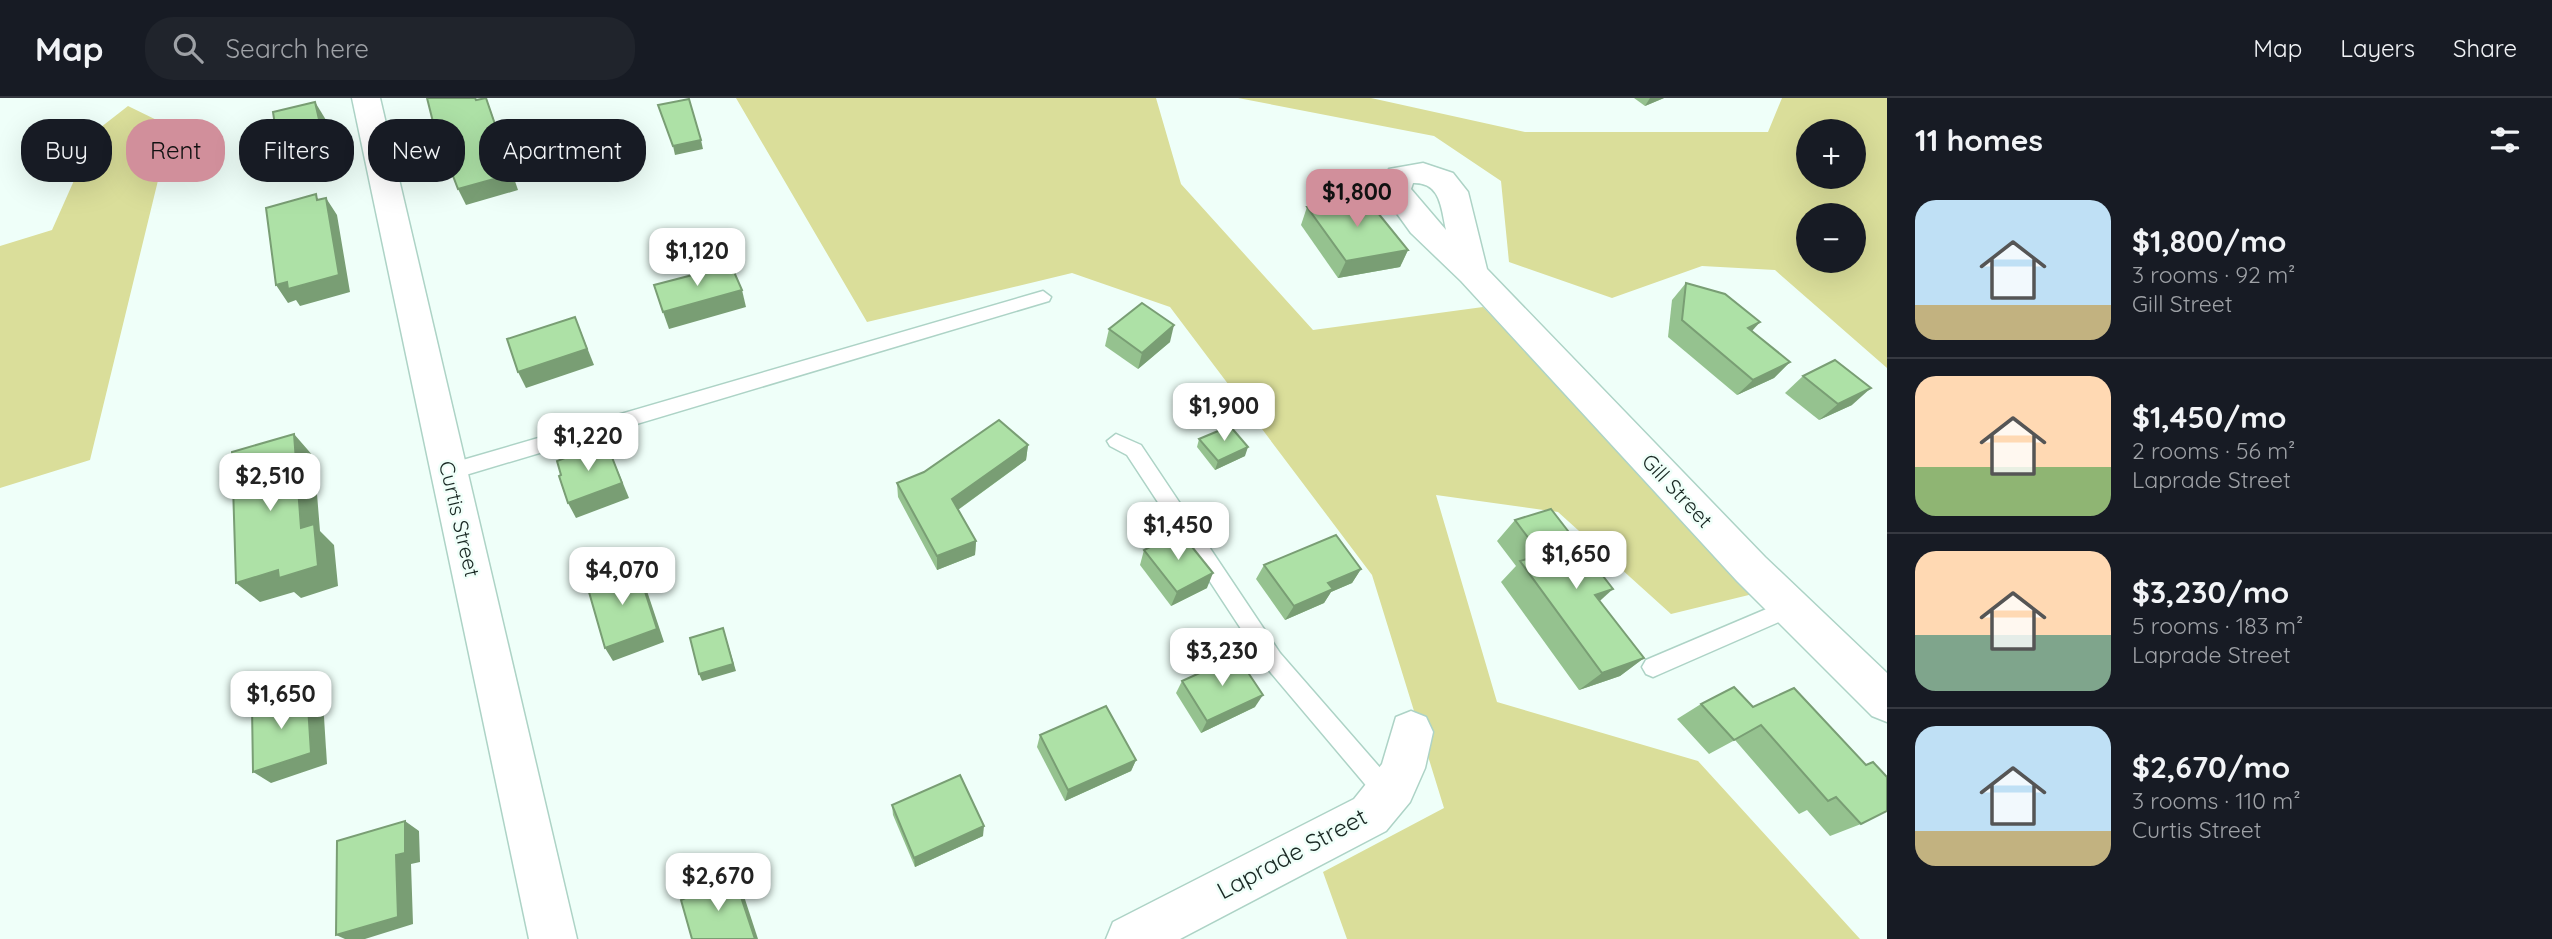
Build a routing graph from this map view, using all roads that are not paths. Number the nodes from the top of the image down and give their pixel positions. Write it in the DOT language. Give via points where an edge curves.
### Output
graph roads {
  1 [pos="366,98"];
  2 [pos="1472,273"];
  3 [pos="1043,298"];
  4 [pos="1116,441"];
  5 [pos="449,472"];
  6 [pos="1790,608"];
  7 [pos="1653,667"];
  8 [pos="1887,702"];
  9 [pos="1411,732"];
  10 [pos="1389,795"];
  11 [pos="553,939"];
  12 [pos="1130,939"];
  1 -- 5 [label="street, Curtis Street"];
  2 -- 6 [label="street, Gill Street"];
  3 -- 5 [label="lane"];
  4 -- 10 [label="lane" via="1134,450 1273,660"];
  5 -- 11 [label="street, Curtis Street"];
  6 -- 7 [label="lane"];
  6 -- 8 [label="street, Gill Street"];
  9 -- 10 [label="street, Laprade Street" via="1406,765"];
  10 -- 12 [label="street, Laprade Street" via="1370,815"];
}
